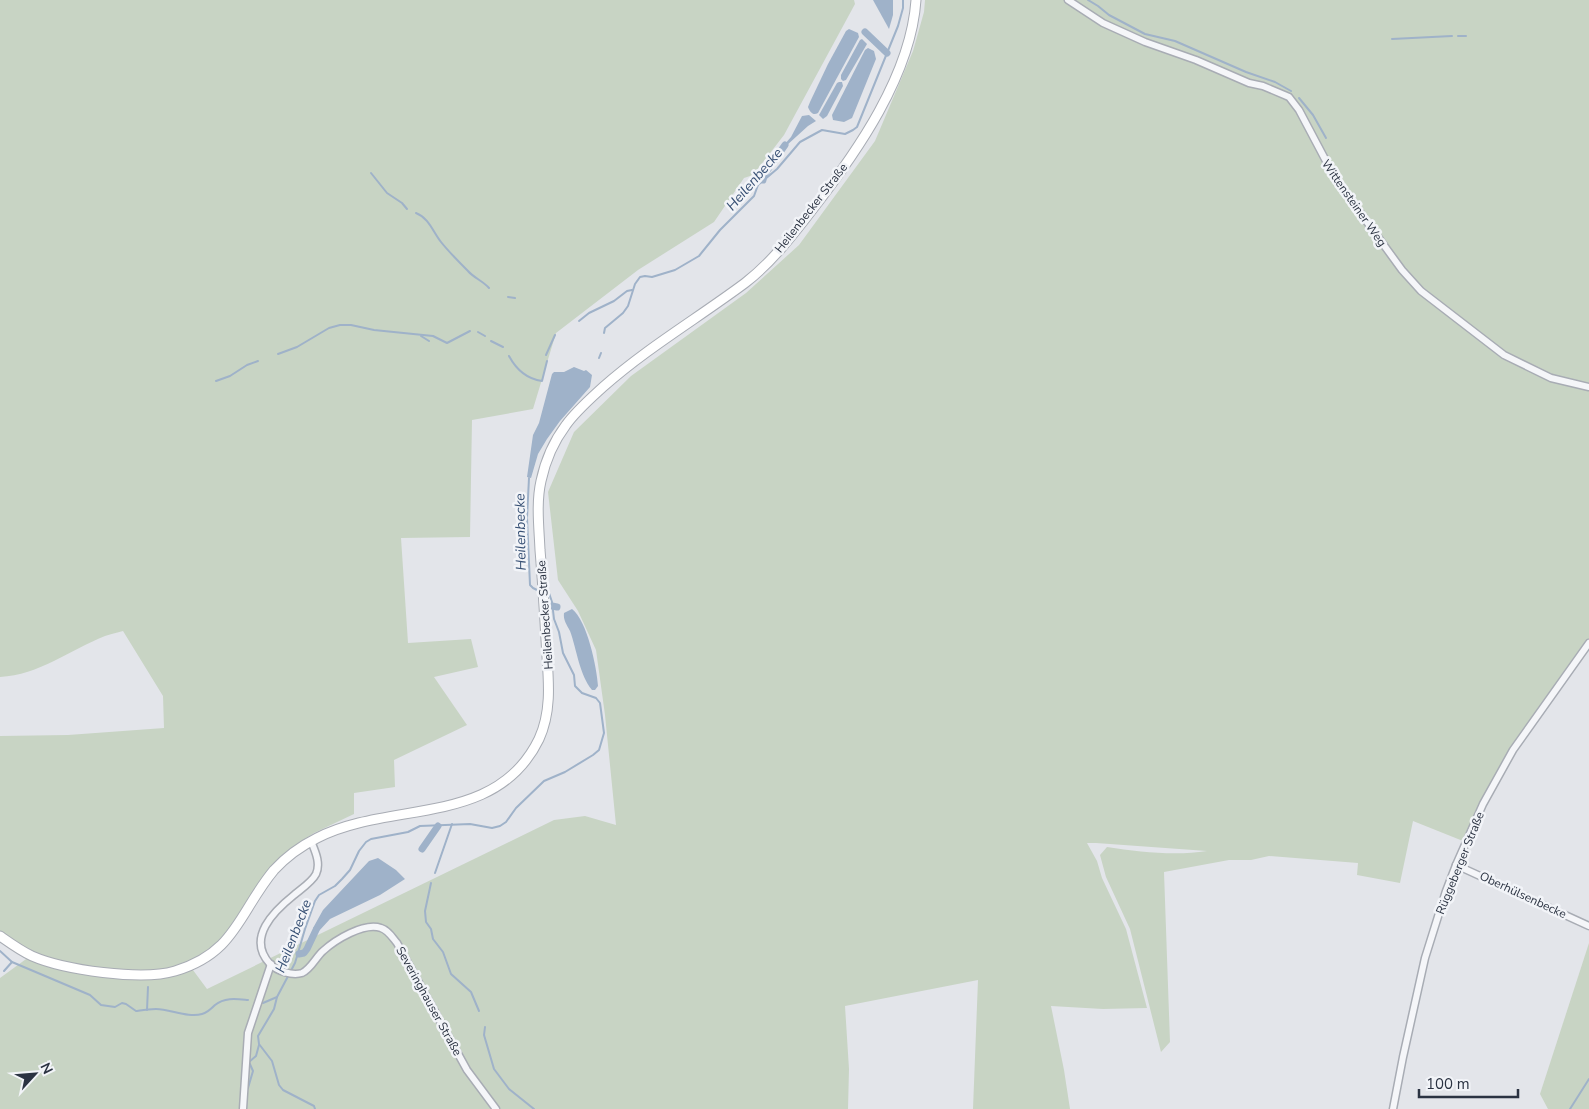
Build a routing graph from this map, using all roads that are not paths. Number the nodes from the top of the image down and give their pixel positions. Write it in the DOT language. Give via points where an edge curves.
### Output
graph roads {
  1 [pos="916,0"];
  2 [pos="1068,0"];
  3 [pos="1589,387"];
  4 [pos="1589,643"];
  5 [pos="311,841"];
  6 [pos="1456,865"];
  7 [pos="1589,926"];
  8 [pos="0,936"];
  9 [pos="271,964"];
  10 [pos="243,1109"];
  11 [pos="496,1109"];
  12 [pos="1393,1109"];
  1 -- 5 [label="main road, Heilenbecker Straße" via="905,51 873,122 796,231 754,276 614,377 574,415 554,446 545,466 538,512 549,674 548,713 540,738 519,770 495,788 467,801 357,823"];
  2 -- 3 [label="street, Wittensteiner Weg" via="1144,42 1289,97 1335,178 1421,291 1504,355 1550,378"];
  4 -- 6 [label="street, Rüggeberger Straße" via="1513,750 1483,804"];
  5 -- 8 [label="main road, Heilenbecker Straße" via="277,867 224,944 210,955 178,970 139,975 63,966 31,956"];
  5 -- 9 [label="street" via="318,861 316,873 281,906 260,937"];
  6 -- 7 [label="street, Oberhülsenbecke"];
  6 -- 12 [label="street, Rüggeberger Straße" via="1425,958"];
  9 -- 10 [label="street" via="248,1032"];
  9 -- 11 [label="street, Severinghauser Straße" via="295,974 305,971 321,952 347,934 374,926 387,931 397,943 467,1070"];
}
